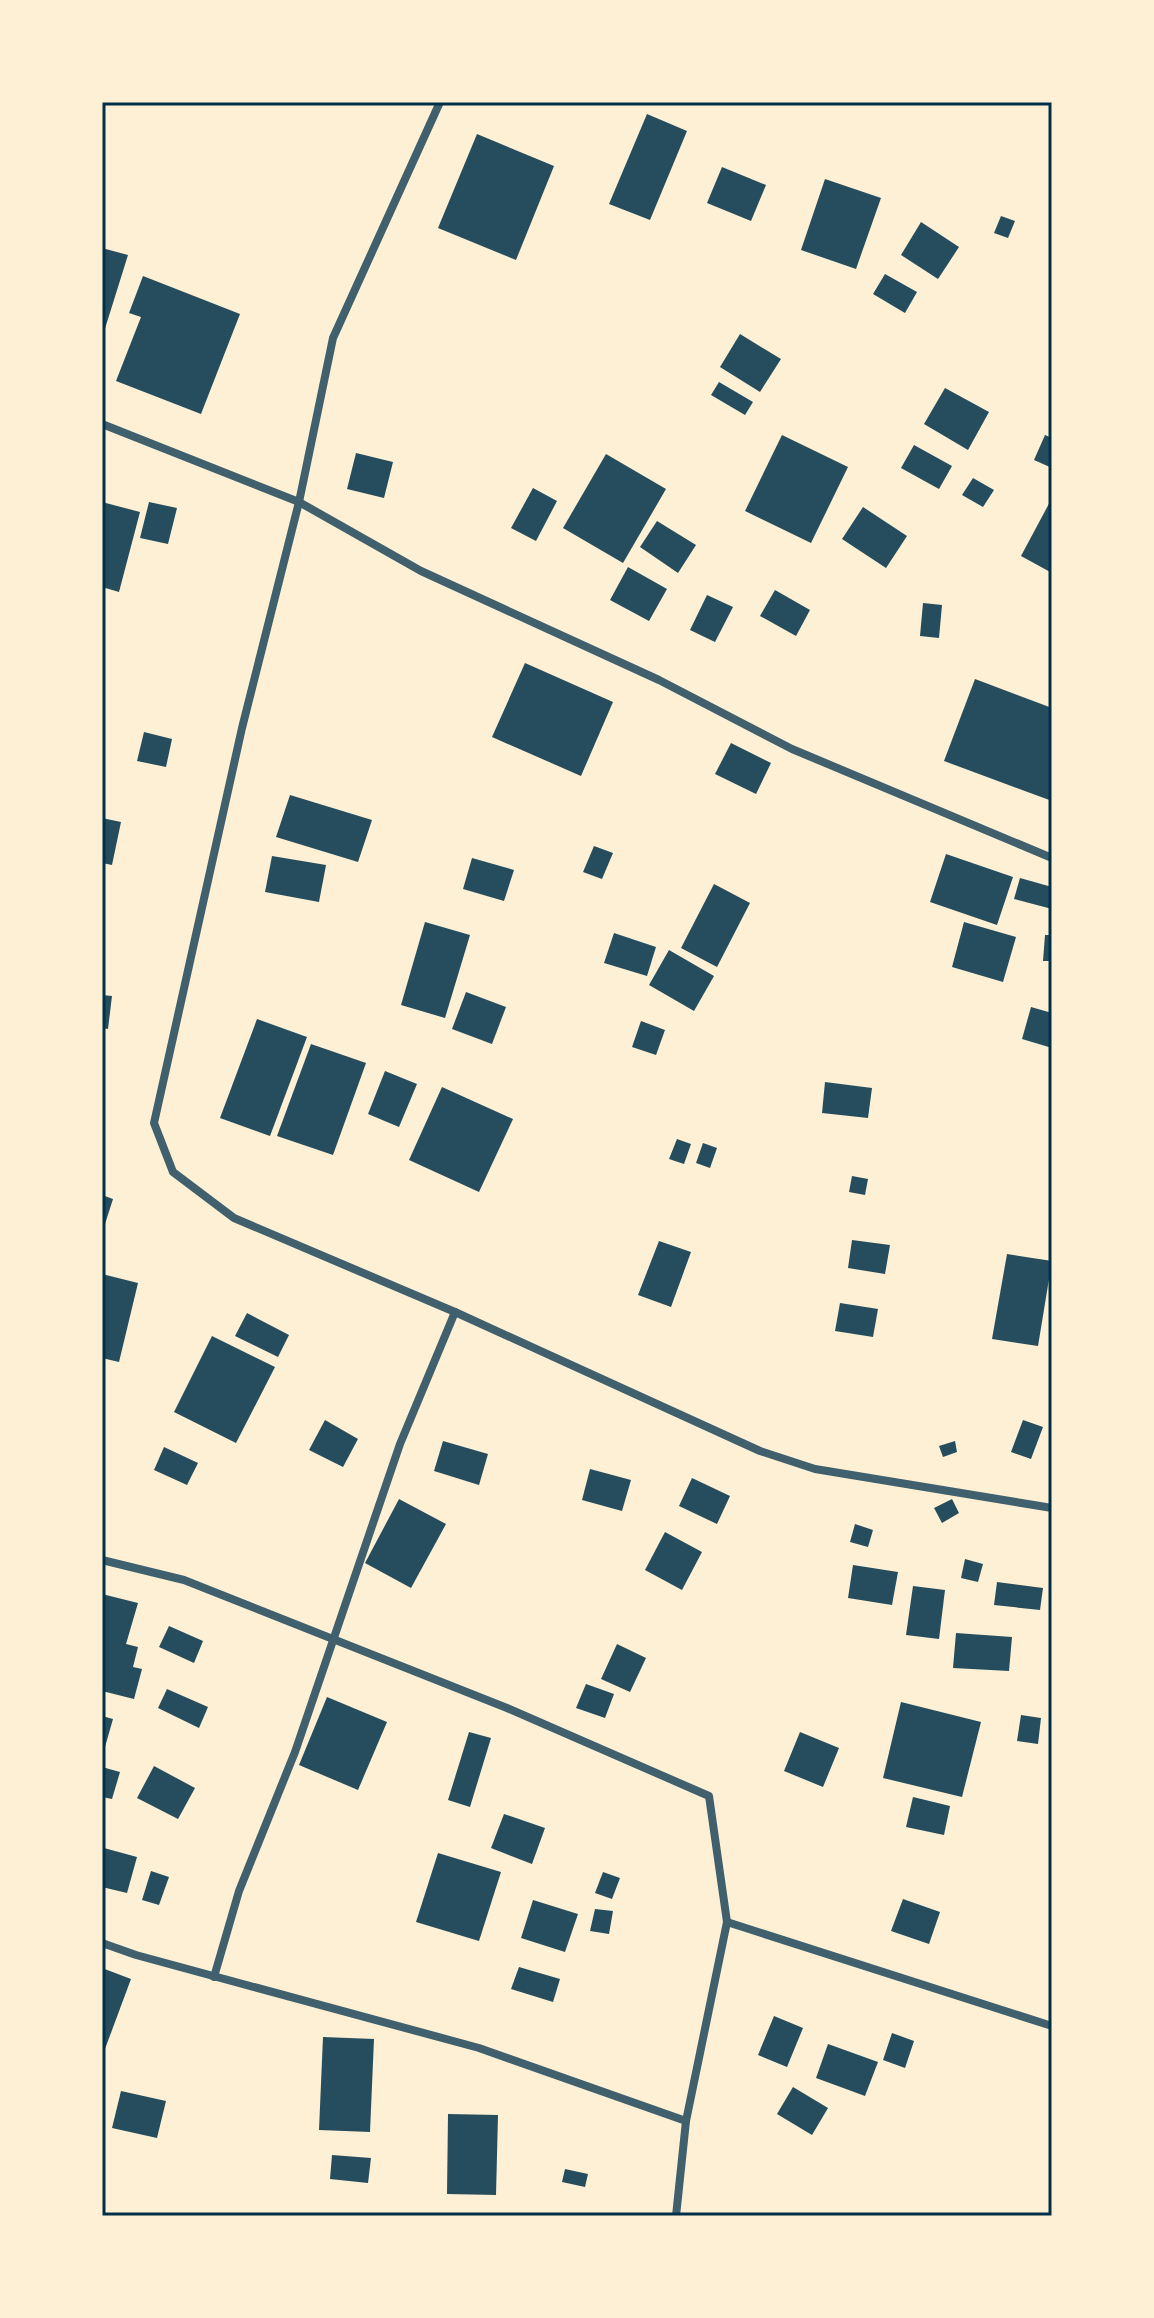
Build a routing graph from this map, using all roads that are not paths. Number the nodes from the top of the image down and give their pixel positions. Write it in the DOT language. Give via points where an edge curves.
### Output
graph roads {
  1 [pos="440,102"];
  2 [pos="102,424"];
  3 [pos="299,502"];
  4 [pos="1051,855"];
  5 [pos="455,1312"];
  6 [pos="1052,1508"];
  7 [pos="102,1560"];
  8 [pos="333,1640"];
  9 [pos="727,1922"];
  10 [pos="102,1943"];
  11 [pos="214,1977"];
  12 [pos="1052,2026"];
  13 [pos="686,2121"];
  14 [pos="676,2216"];
  1 -- 3 [label="street" via="333,338"];
  2 -- 3 [label="street"];
  3 -- 4 [label="street" via="421,571 659,680 792,749"];
  3 -- 5 [label="street" via="242,728 154,1123 173,1172 234,1218"];
  5 -- 6 [label="street" via="760,1451 815,1469"];
  5 -- 8 [label="street" via="400,1444"];
  7 -- 8 [label="street" via="184,1580"];
  8 -- 9 [label="street" via="709,1796"];
  8 -- 11 [label="street" via="239,1891"];
  9 -- 12 [label="street"];
  9 -- 13 [label="street"];
  10 -- 11 [label="street"];
  11 -- 13 [label="street" via="479,2048"];
  13 -- 14 [label="street"];
}
